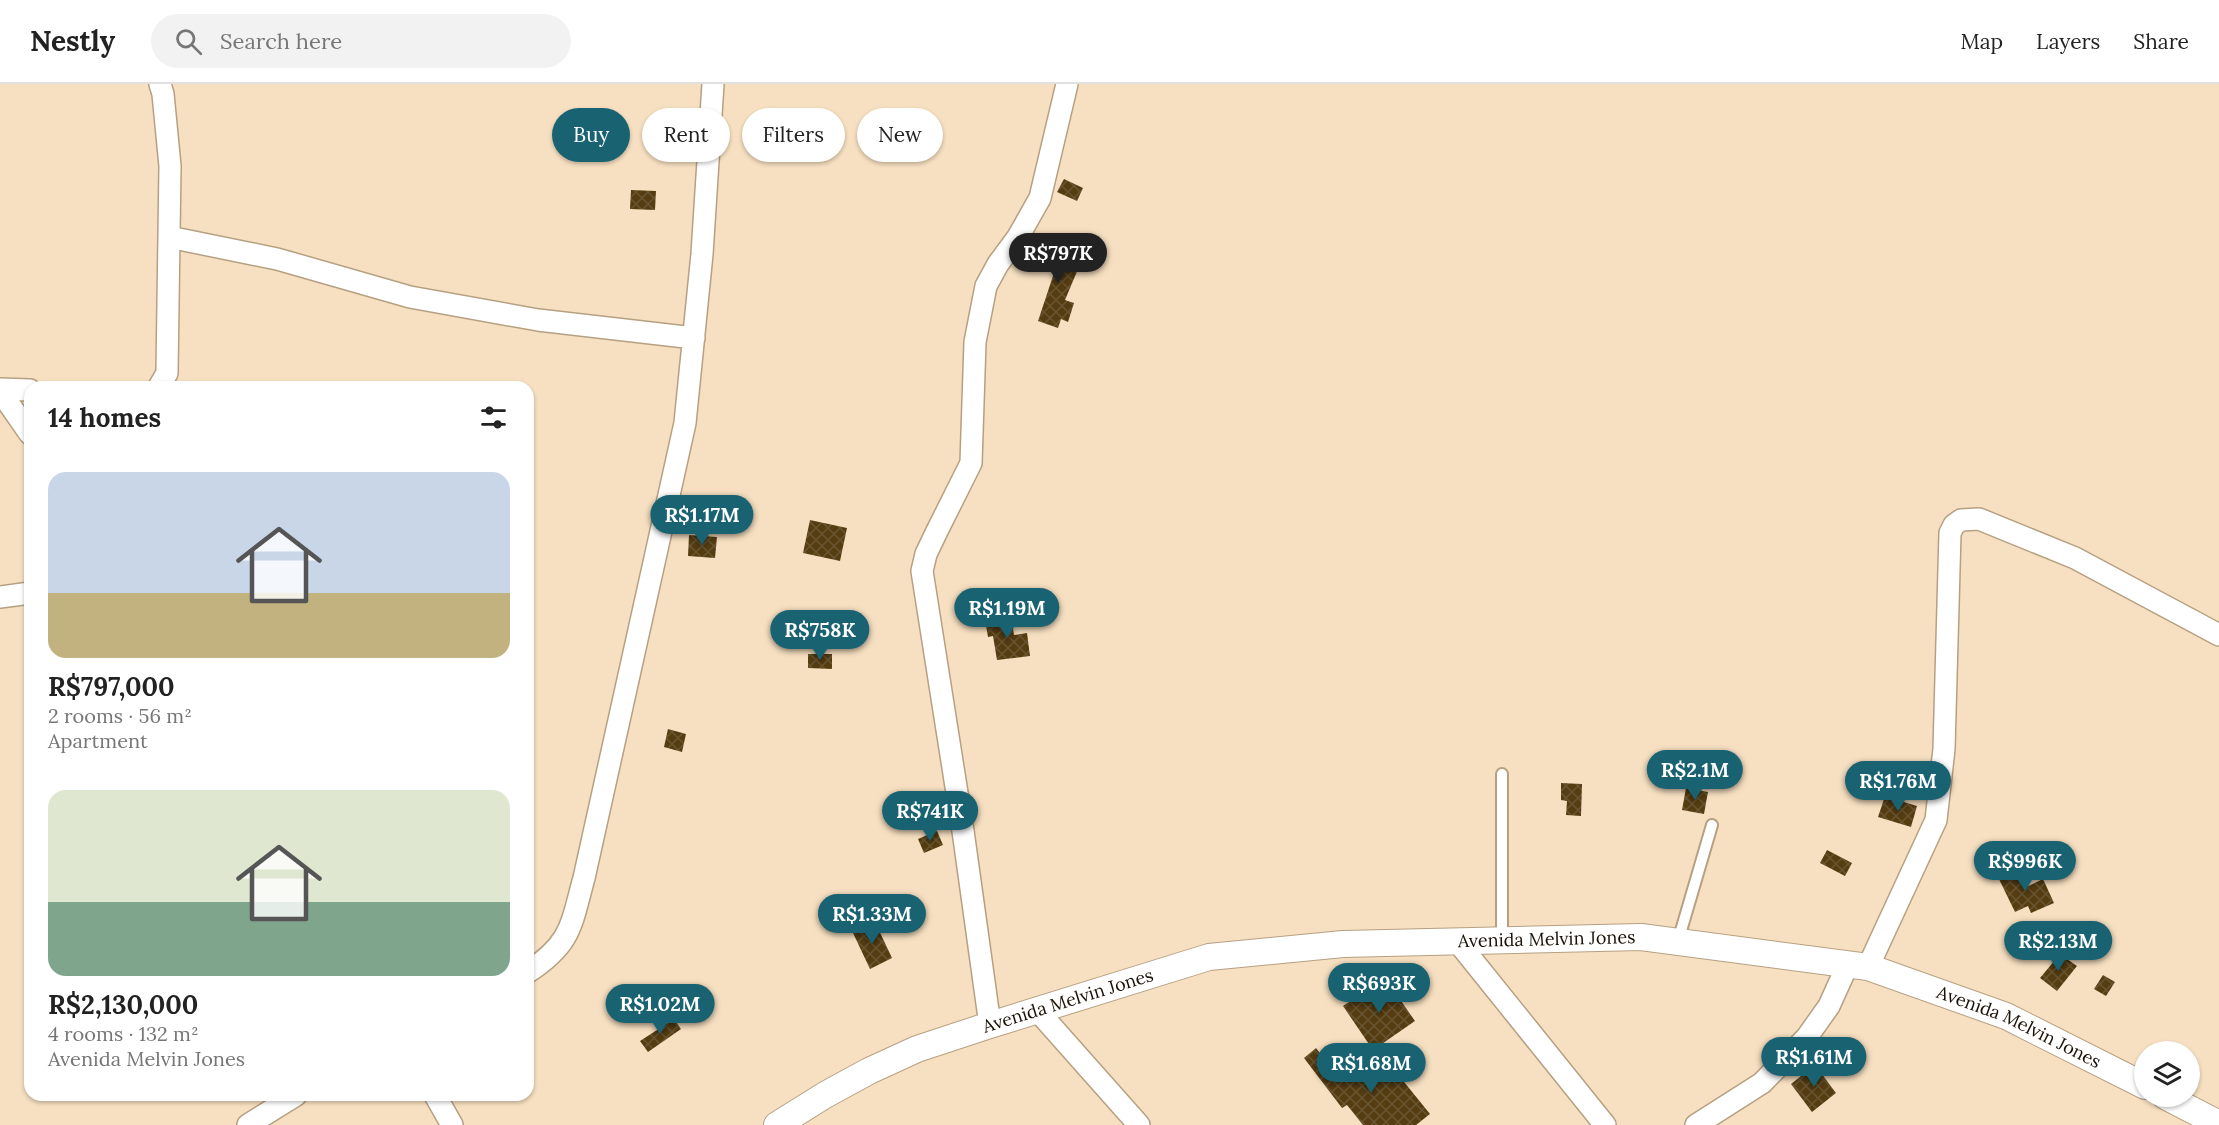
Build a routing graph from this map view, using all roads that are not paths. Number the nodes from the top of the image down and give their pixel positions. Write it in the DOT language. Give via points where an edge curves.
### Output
graph roads {
  1 [pos="160,84"];
  2 [pos="713,84"];
  3 [pos="1067,84"];
  4 [pos="169,237"];
  5 [pos="694,338"];
  6 [pos="162,381"];
  7 [pos="0,390"];
  8 [pos="24,390"];
  9 [pos="24,425"];
  10 [pos="24,593"];
  11 [pos="0,597"];
  12 [pos="2219,635"];
  13 [pos="1502,774"];
  14 [pos="1712,825"];
  15 [pos="1502,940"];
  16 [pos="1457,941"];
  17 [pos="1678,942"];
  18 [pos="1858,966"];
  19 [pos="534,968"];
  20 [pos="1037,1010"];
  21 [pos="990,1025"];
  22 [pos="2134,1080"];
  23 [pos="286,1101"];
  24 [pos="438,1101"];
  25 [pos="2181,1107"];
  26 [pos="2202,1121"];
  27 [pos="248,1125"];
  28 [pos="452,1125"];
  29 [pos="777,1125"];
  30 [pos="1138,1125"];
  31 [pos="1605,1125"];
  32 [pos="1696,1125"];
  1 -- 4 [label="street" via="170,166"];
  2 -- 5 [label="street"];
  3 -- 21 [label="street" via="1040,198 986,286 975,342 970,463 933,538 922,571"];
  4 -- 5 [label="street" via="277,259 410,297 538,320"];
  4 -- 6 [label="street" via="167,373"];
  5 -- 19 [label="street" via="685,423 584,878 563,941"];
  7 -- 8 [label="street"];
  7 -- 9 [label="street"];
  10 -- 11 [label="street"];
  12 -- 18 [label="street" via="2075,558 1979,519 1961,520 1954,525 1950,533 1944,749 1936,820"];
  13 -- 15 [label="lane"];
  14 -- 17 [label="lane"];
  15 -- 16 [label="street, Avenida Melvin Jones"];
  15 -- 17 [label="street, Avenida Melvin Jones" via="1641,937"];
  16 -- 20 [label="street, Avenida Melvin Jones" via="1343,944 1209,957"];
  16 -- 31 [label="street"];
  17 -- 18 [label="street, Avenida Melvin Jones"];
  18 -- 22 [label="street, Avenida Melvin Jones" via="2006,1016"];
  18 -- 32 [label="street" via="1807,1037 1762,1083"];
  20 -- 21 [label="street, Avenida Melvin Jones"];
  20 -- 30 [label="street"];
  21 -- 29 [label="street, Avenida Melvin Jones" via="917,1049 869,1071"];
  23 -- 27 [label="street"];
  24 -- 28 [label="street"];
  25 -- 26 [label="street"];
}
